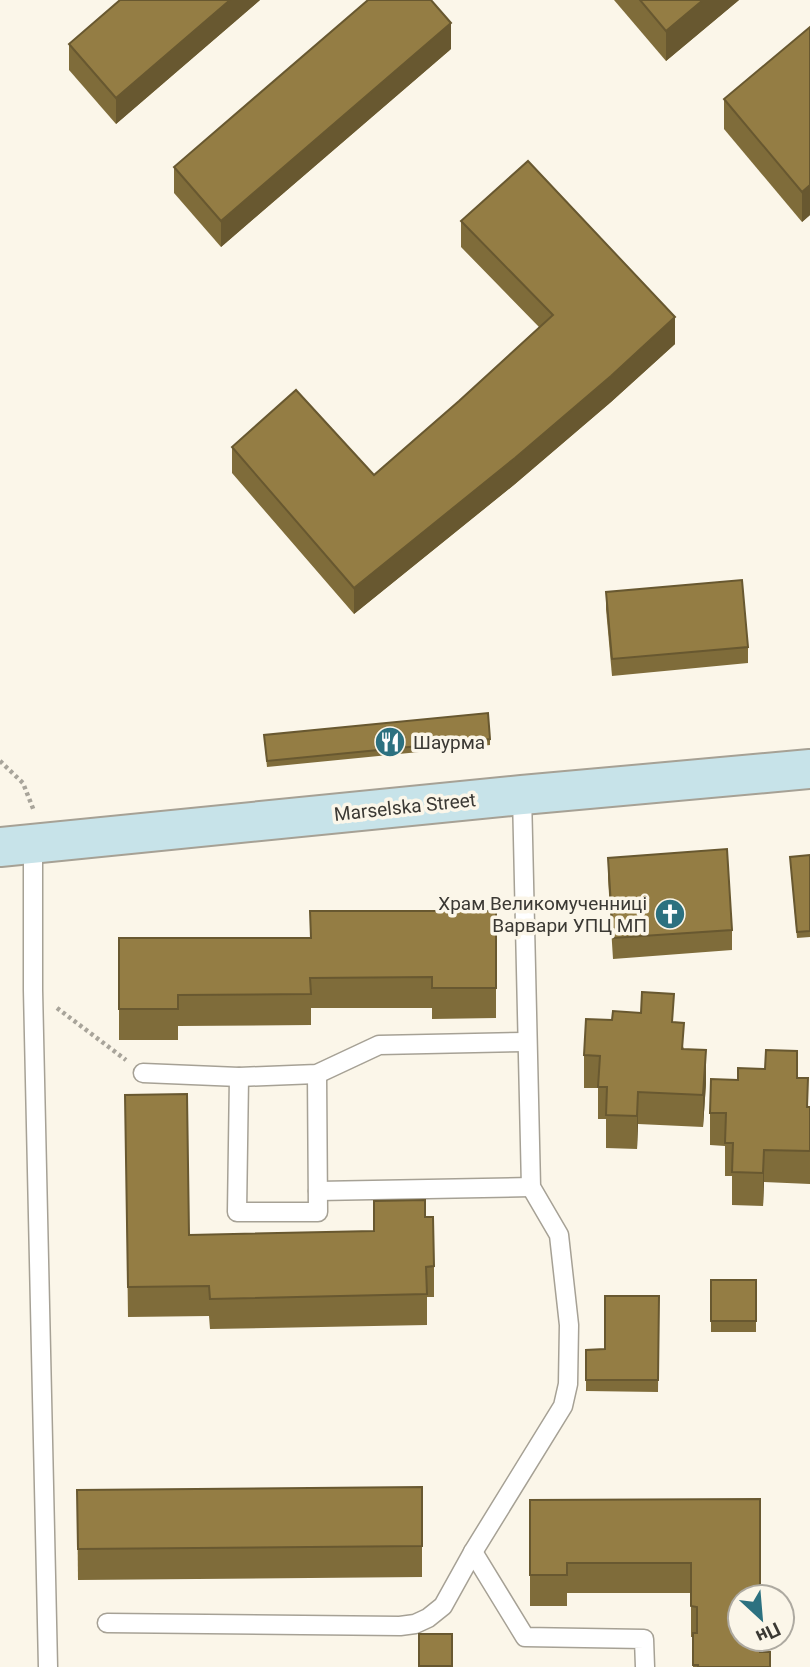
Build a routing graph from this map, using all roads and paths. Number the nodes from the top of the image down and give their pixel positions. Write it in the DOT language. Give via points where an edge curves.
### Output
graph roads {
  1 [pos="0,761"];
  2 [pos="810,769"];
  3 [pos="522,795"];
  4 [pos="17,845"];
  5 [pos="33,990"];
  6 [pos="526,1042"];
  7 [pos="143,1073"];
  8 [pos="317,1074"];
  9 [pos="239,1077"];
  10 [pos="531,1186"];
  11 [pos="318,1191"];
  12 [pos="473,1552"];
  13 [pos="107,1623"];
  14 [pos="48,1667"];
  15 [pos="645,1667"];
  1 -- 4 [label="path" via="23,783 34,808"];
  2 -- 3 [label="street, Marselska Street"];
  3 -- 4 [label="street, Marselska Street"];
  3 -- 6 [label="lane"];
  4 -- 5 [label="lane"];
  5 -- 7 [label="path"];
  5 -- 14 [label="lane"];
  6 -- 8 [label="lane" via="379,1045"];
  6 -- 10 [label="lane"];
  7 -- 9 [label="lane"];
  8 -- 9 [label="lane"];
  8 -- 11 [label="lane"];
  9 -- 11 [label="lane" via="237,1212 318,1212"];
  10 -- 11 [label="lane"];
  10 -- 12 [label="lane" via="559,1235 569,1325 568,1384 563,1406"];
  12 -- 13 [label="lane" via="443,1606 415,1624"];
  12 -- 15 [label="lane" via="525,1637 644,1639"];
}
